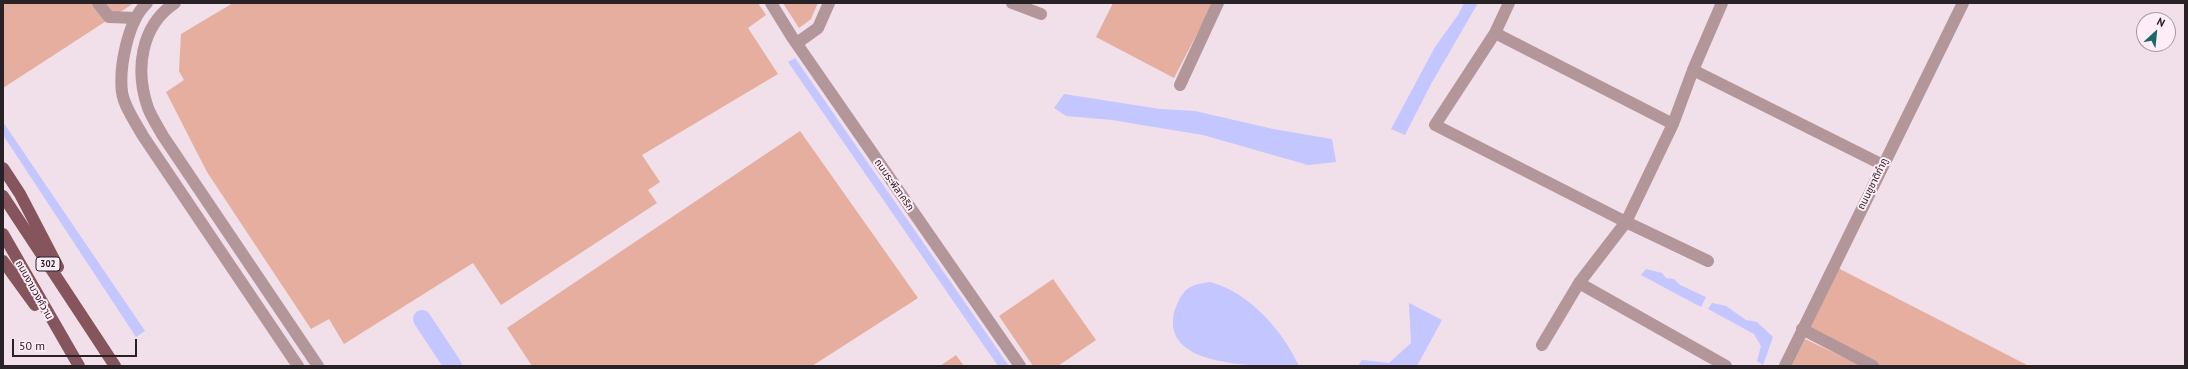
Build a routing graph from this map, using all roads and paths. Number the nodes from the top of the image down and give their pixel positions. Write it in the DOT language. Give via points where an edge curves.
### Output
graph roads {
  1 [pos="98,3"];
  2 [pos="147,3"];
  3 [pos="175,3"];
  4 [pos="771,3"];
  5 [pos="829,3"];
  6 [pos="1012,3"];
  7 [pos="1218,3"];
  8 [pos="1509,3"];
  9 [pos="1722,3"];
  10 [pos="1963,3"];
  11 [pos="1029,6"];
  12 [pos="1041,14"];
  13 [pos="135,18"];
  14 [pos="1495,33"];
  15 [pos="797,43"];
  16 [pos="1693,70"];
  17 [pos="1180,85"];
  18 [pos="1673,124"];
  19 [pos="1883,165"];
  20 [pos="3,168"];
  21 [pos="3,196"];
  22 [pos="1626,222"];
  23 [pos="3,234"];
  24 [pos="3,261"];
  25 [pos="1708,261"];
  26 [pos="1579,283"];
  27 [pos="1802,329"];
  28 [pos="92,332"];
  29 [pos="1542,345"];
  30 [pos="67,348"];
  31 [pos="79,366"];
  32 [pos="115,366"];
  33 [pos="298,366"];
  34 [pos="318,366"];
  35 [pos="1020,366"];
  36 [pos="1726,366"];
  37 [pos="1784,366"];
  38 [pos="1873,366"];
  1 -- 13 [label="lane" via="109,17"];
  2 -- 13 [label="lane"];
  3 -- 34 [label="lane" via="158,17 146,41 141,62 141,80 149,109 163,136"];
  4 -- 15 [label="lane, ถนนระพีสาคริก"];
  5 -- 15 [label="lane" via="818,28"];
  6 -- 11 [label="lane"];
  7 -- 17 [label="lane"];
  8 -- 14 [label="lane"];
  9 -- 16 [label="lane"];
  10 -- 19 [label="lane, ถนนชูชาติกำภู"];
  11 -- 12 [label="lane"];
  13 -- 33 [label="lane" via="129,33 122,74 124,100 143,136"];
  14 -- 18 [label="lane"];
  14 -- 22 [label="lane" via="1435,125"];
  15 -- 35 [label="lane, ถนนระพีสาคริก"];
  16 -- 18 [label="lane"];
  16 -- 19 [label="lane"];
  18 -- 22 [label="lane"];
  19 -- 27 [label="lane, ถนนชูชาติกำภู"];
  20 -- 28 [label="main road" via="20,194"];
  21 -- 28 [label="main road, 302"];
  22 -- 25 [label="lane"];
  22 -- 26 [label="lane"];
  23 -- 30 [label="main road, ถนนงามวงศ์วาน / 302"];
  24 -- 30 [label="main road"];
  26 -- 29 [label="lane"];
  26 -- 36 [label="lane"];
  27 -- 37 [label="lane, ถนนชูชาติกำภู"];
  27 -- 38 [label="lane"];
  28 -- 32 [label="main road, 302"];
  30 -- 31 [label="main road, ถนนงามวงศ์วาน / 302"];
}
